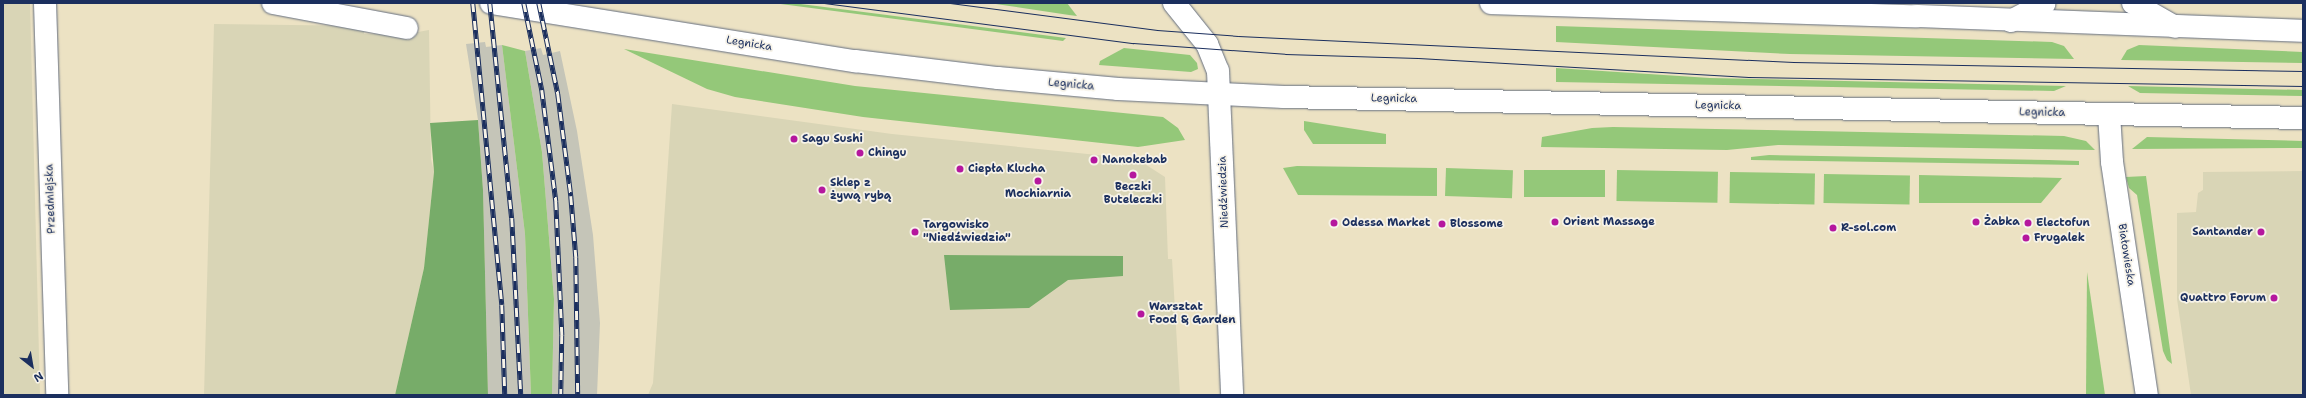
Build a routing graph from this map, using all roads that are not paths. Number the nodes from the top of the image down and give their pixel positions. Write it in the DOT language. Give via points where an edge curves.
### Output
graph roads {
  1 [pos="45,3"];
  2 [pos="273,3"];
  3 [pos="491,3"];
  4 [pos="1174,3"];
  5 [pos="1491,3"];
  6 [pos="2045,3"];
  7 [pos="2133,3"];
  8 [pos="2011,21"];
  9 [pos="2174,27"];
  10 [pos="407,28"];
  11 [pos="2303,31"];
  12 [pos="1220,95"];
  13 [pos="2109,114"];
  14 [pos="2303,118"];
  15 [pos="57,395"];
  16 [pos="1232,395"];
  17 [pos="2147,395"];
  1 -- 15 [label="main road, Przedmiejska"];
  2 -- 10 [label="main road"];
  3 -- 12 [label="main road, Legnicka" via="855,61 1005,79"];
  4 -- 12 [label="main road, Niedźwiedzia" via="1207,44 1218,72"];
  5 -- 8 [label="main road"];
  6 -- 8 [label="main road"];
  7 -- 9 [label="main road"];
  8 -- 9 [label="main road"];
  9 -- 11 [label="main road"];
  12 -- 13 [label="main road, Legnicka"];
  12 -- 16 [label="main road, Niedźwiedzia"];
  13 -- 14 [label="main road, Legnicka"];
  13 -- 17 [label="main road, Białowieska" via="2112,162"];
}
